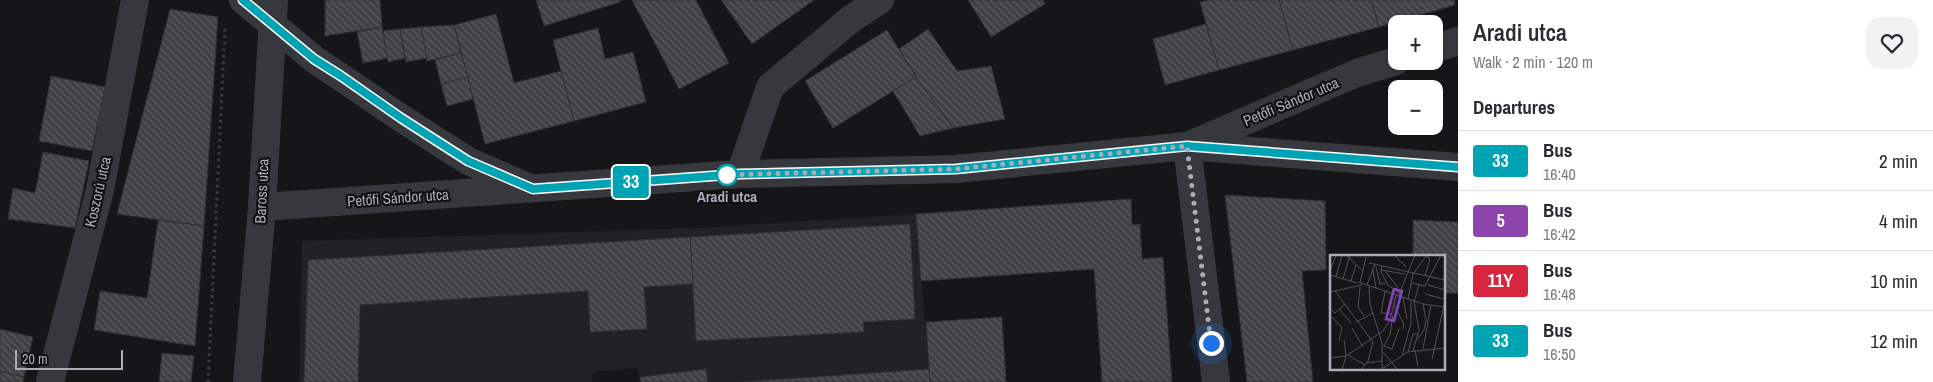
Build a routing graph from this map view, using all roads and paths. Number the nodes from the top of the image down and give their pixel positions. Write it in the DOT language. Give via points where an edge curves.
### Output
graph roads {
  1 [pos="135,0"];
  2 [pos="880,0"];
  3 [pos="234,10"];
  4 [pos="274,13"];
  5 [pos="1458,41"];
  6 [pos="1443,46"];
  7 [pos="1388,63"];
  8 [pos="1187,146"];
  9 [pos="1458,167"];
  10 [pos="740,174"];
  11 [pos="533,189"];
  12 [pos="262,207"];
  13 [pos="50,382"];
  14 [pos="208,382"];
  15 [pos="247,382"];
  16 [pos="1216,382"];
  1 -- 13 [label="street, Koszorú utca" via="100,190"];
  2 -- 10 [label="street" via="851,18 770,87"];
  3 -- 4 [label="street, Petőfi Sándor utca"];
  3 -- 14 [label="path"];
  4 -- 11 [label="street, Petőfi Sándor utca" via="314,59 468,161"];
  4 -- 12 [label="street, Baross utca"];
  5 -- 6 [label="street"];
  7 -- 8 [label="street, Petőfi Sándor utca"];
  8 -- 9 [label="street, Petőfi Sándor utca"];
  8 -- 10 [label="street, Petőfi Sándor utca" via="956,169"];
  8 -- 16 [label="street"];
  10 -- 11 [label="street, Petőfi Sándor utca"];
  11 -- 12 [label="street, Petőfi Sándor utca"];
  12 -- 15 [label="street, Baross utca"];
}
